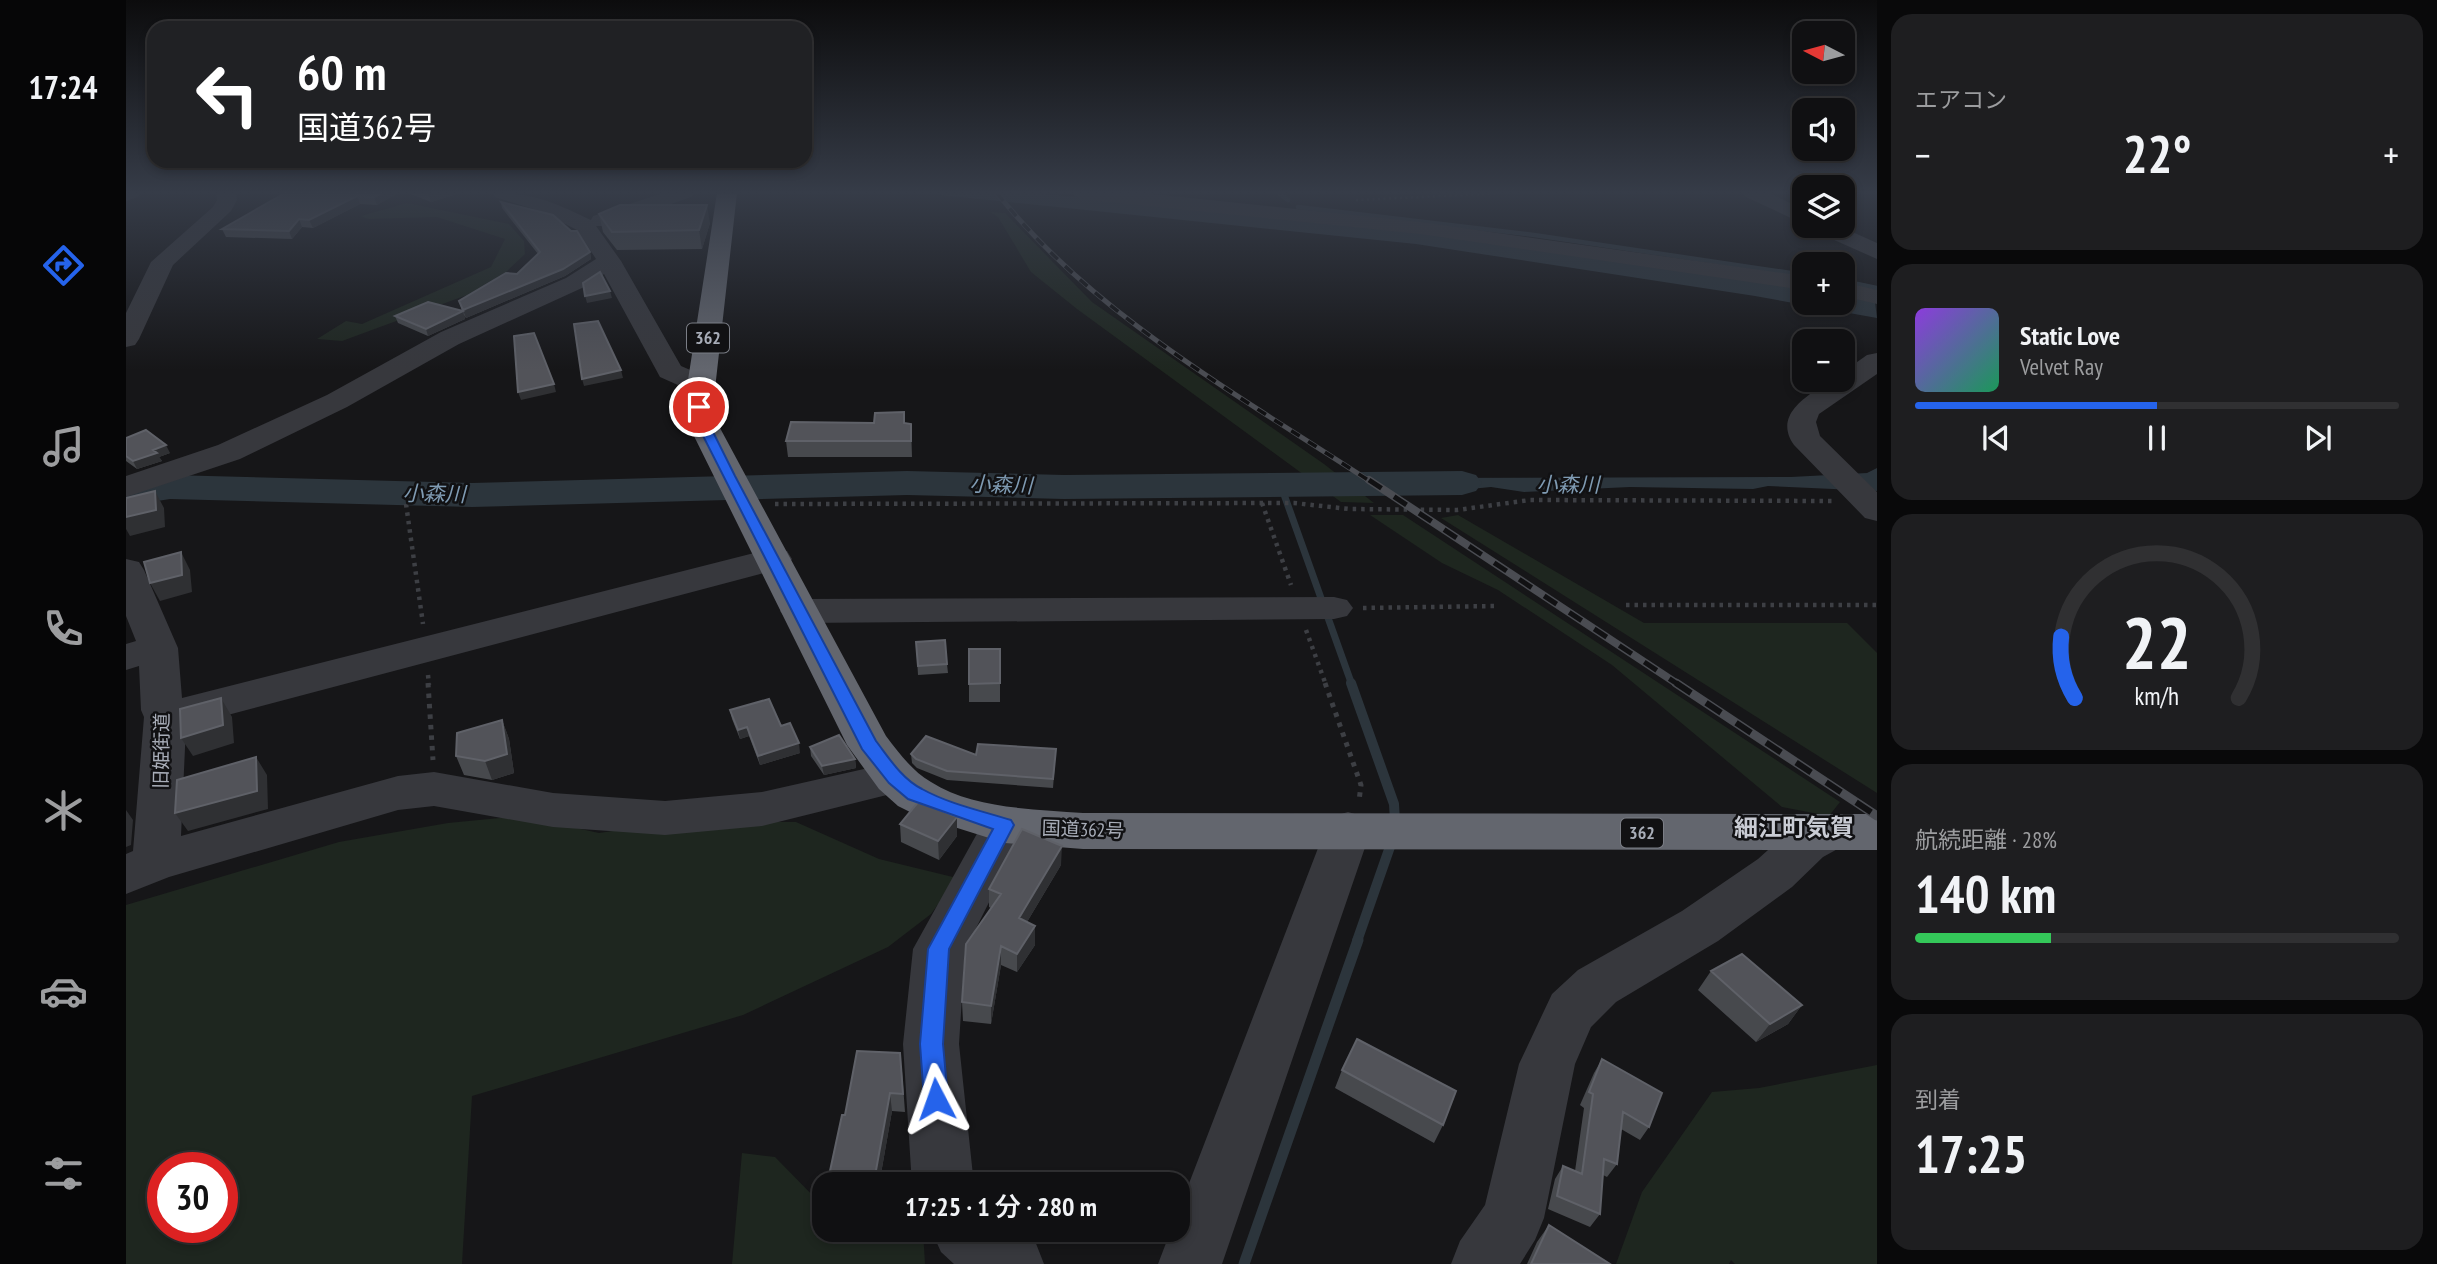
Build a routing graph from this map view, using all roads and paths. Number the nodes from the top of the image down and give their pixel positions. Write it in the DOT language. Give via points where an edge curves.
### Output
graph roads {
  1 [pos="174,252"];
  2 [pos="603,252"];
  3 [pos="719,252"];
  4 [pos="1587,252"];
  5 [pos="609,261"];
  6 [pos="1792,281"];
  7 [pos="1855,291"];
  8 [pos="1877,296"];
  9 [pos="126,339"];
  10 [pos="1877,361"];
  11 [pos="699,384"];
  12 [pos="126,487"];
  13 [pos="747,494"];
  14 [pos="406,503"];
  15 [pos="1262,503"];
  16 [pos="1871,506"];
  17 [pos="774,559"];
  18 [pos="126,570"];
  19 [pos="1626,605"];
  20 [pos="1877,605"];
  21 [pos="1497,606"];
  22 [pos="1314,608"];
  23 [pos="799,611"];
  24 [pos="427,650"];
  25 [pos="142,653"];
  26 [pos="165,717"];
  27 [pos="895,778"];
  28 [pos="434,789"];
  29 [pos="1005,825"];
  30 [pos="1369,830"];
  31 [pos="1851,832"];
  32 [pos="141,869"];
  33 [pos="942,1172"];
  34 [pos="976,1242"];
  35 [pos="1012,1264"];
  36 [pos="1190,1264"];
  37 [pos="1483,1264"];
  1 -- 9 [label="street" via="163,262"];
  2 -- 5 [label="street"];
  3 -- 11 [label="highway, 国道362号 / 362"];
  4 -- 6 [label="street"];
  5 -- 11 [label="street" via="670,371"];
  5 -- 12 [label="street" via="574,283 450,338 337,401 229,452"];
  7 -- 8 [label="street"];
  10 -- 16 [label="street" via="1806,410 1801,422 1805,439"];
  11 -- 13 [label="highway, 国道362号 / 362" via="705,428"];
  13 -- 15 [label="path"];
  13 -- 17 [label="highway, 国道362号 / 362"];
  14 -- 24 [label="path"];
  15 -- 16 [label="path" via="1457,510 1530,500"];
  15 -- 22 [label="path"];
  17 -- 23 [label="highway, 国道362号 / 362"];
  17 -- 24 [label="street"];
  18 -- 25 [label="street, 旧姫街道"];
  19 -- 20 [label="path"];
  21 -- 22 [label="path"];
  22 -- 23 [label="street"];
  22 -- 30 [label="path"];
  23 -- 27 [label="highway, 国道362号 / 362" via="869,745"];
  24 -- 26 [label="street"];
  24 -- 28 [label="path"];
  25 -- 26 [label="street, 旧姫街道"];
  26 -- 32 [label="street, 旧姫街道"];
  27 -- 28 [label="street" via="762,809 665,818 553,810"];
  27 -- 29 [label="highway, 国道362号 / 362" via="932,803"];
  28 -- 32 [label="street" via="398,793"];
  29 -- 30 [label="highway, 国道362号 / 362" via="1083,831"];
  29 -- 33 [label="street" via="939,949 931,1044"];
  30 -- 31 [label="highway, 国道362号 / 362"];
  30 -- 36 [label="street"];
  31 -- 37 [label="street" via="1806,844 1775,873 1700,926 1597,986 1572,1011 1547,1065 1513,1218"];
  34 -- 35 [label="street"];
}
